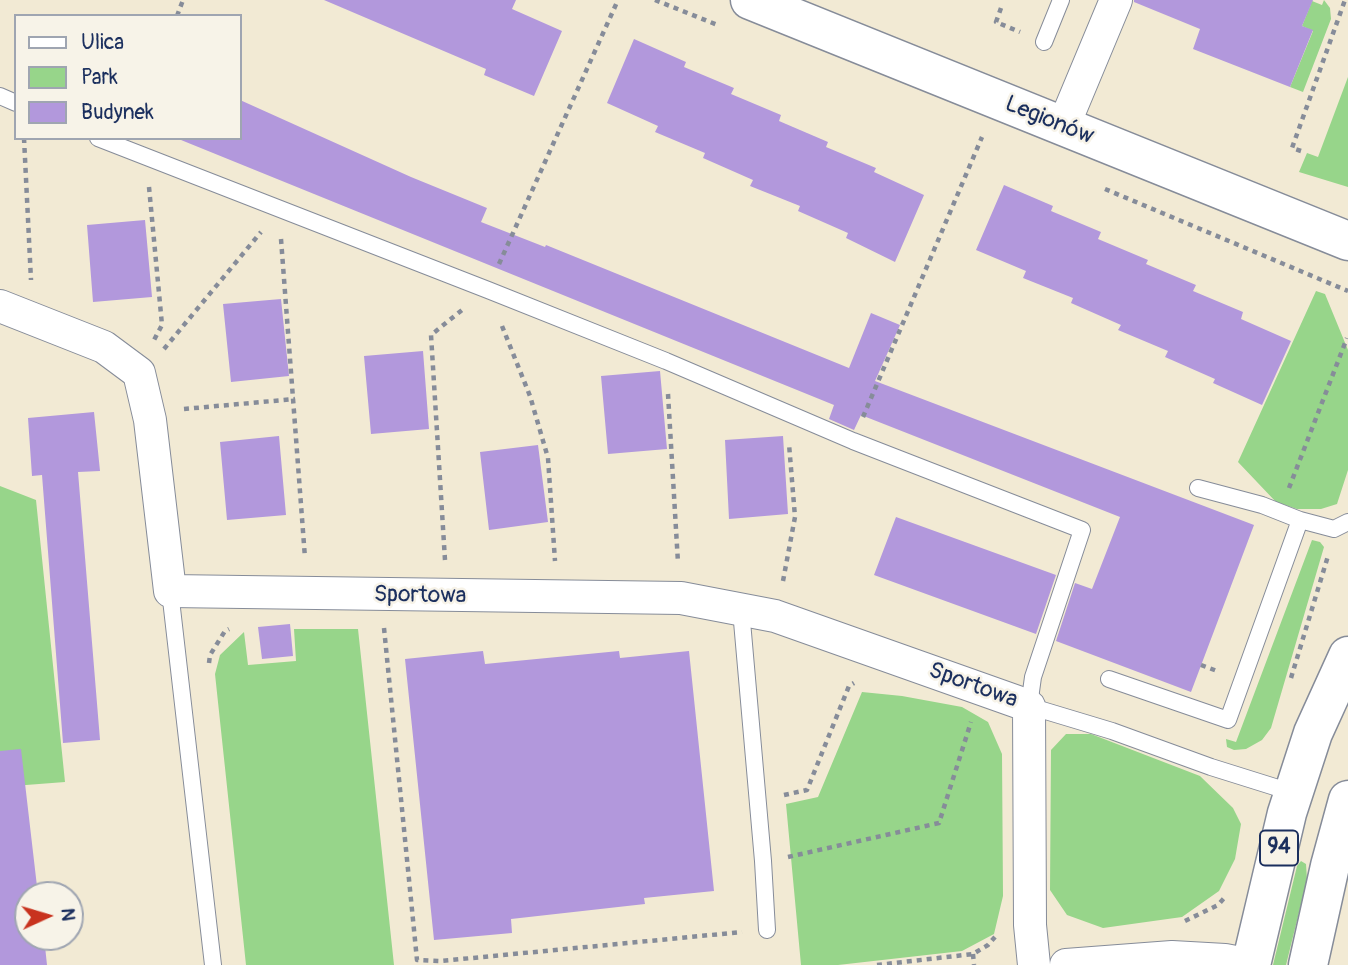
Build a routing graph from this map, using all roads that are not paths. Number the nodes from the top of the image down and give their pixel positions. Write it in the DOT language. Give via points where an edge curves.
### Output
graph roads {
  1 [pos="1061,0"];
  2 [pos="1116,0"];
  3 [pos="770,4"];
  4 [pos="1044,42"];
  5 [pos="1063,127"];
  6 [pos="103,140"];
  7 [pos="1348,241"];
  8 [pos="0,306"];
  9 [pos="1198,488"];
  10 [pos="1300,520"];
  11 [pos="1348,522"];
  12 [pos="170,591"];
  13 [pos="741,610"];
  14 [pos="1348,656"];
  15 [pos="1109,679"];
  16 [pos="1029,706"];
  17 [pos="1294,793"];
  18 [pos="1348,800"];
  19 [pos="767,930"];
  20 [pos="213,965"];
  21 [pos="1034,965"];
  22 [pos="1066,965"];
  23 [pos="1251,965"];
  24 [pos="1308,965"];
  1 -- 4 [label="lane"];
  2 -- 5 [label="street"];
  3 -- 5 [label="street, Legionów"];
  5 -- 7 [label="street, Legionów"];
  6 -- 16 [label="lane" via="1082,530 1033,677"];
  8 -- 12 [label="street" via="144,362"];
  9 -- 10 [label="lane"];
  10 -- 11 [label="lane" via="1334,529"];
  10 -- 15 [label="lane" via="1228,720"];
  12 -- 13 [label="street, Sportowa" via="681,598"];
  12 -- 20 [label="lane"];
  13 -- 16 [label="street, Sportowa" via="775,616"];
  13 -- 19 [label="lane"];
  14 -- 17 [label="street, 94" via="1313,733"];
  16 -- 17 [label="lane, Sportowa"];
  16 -- 21 [label="street, Sportowa"];
  17 -- 23 [label="street, 94"];
  18 -- 24 [label="street, 94"];
  22 -- 23 [label="street" via="1172,957"];
}
